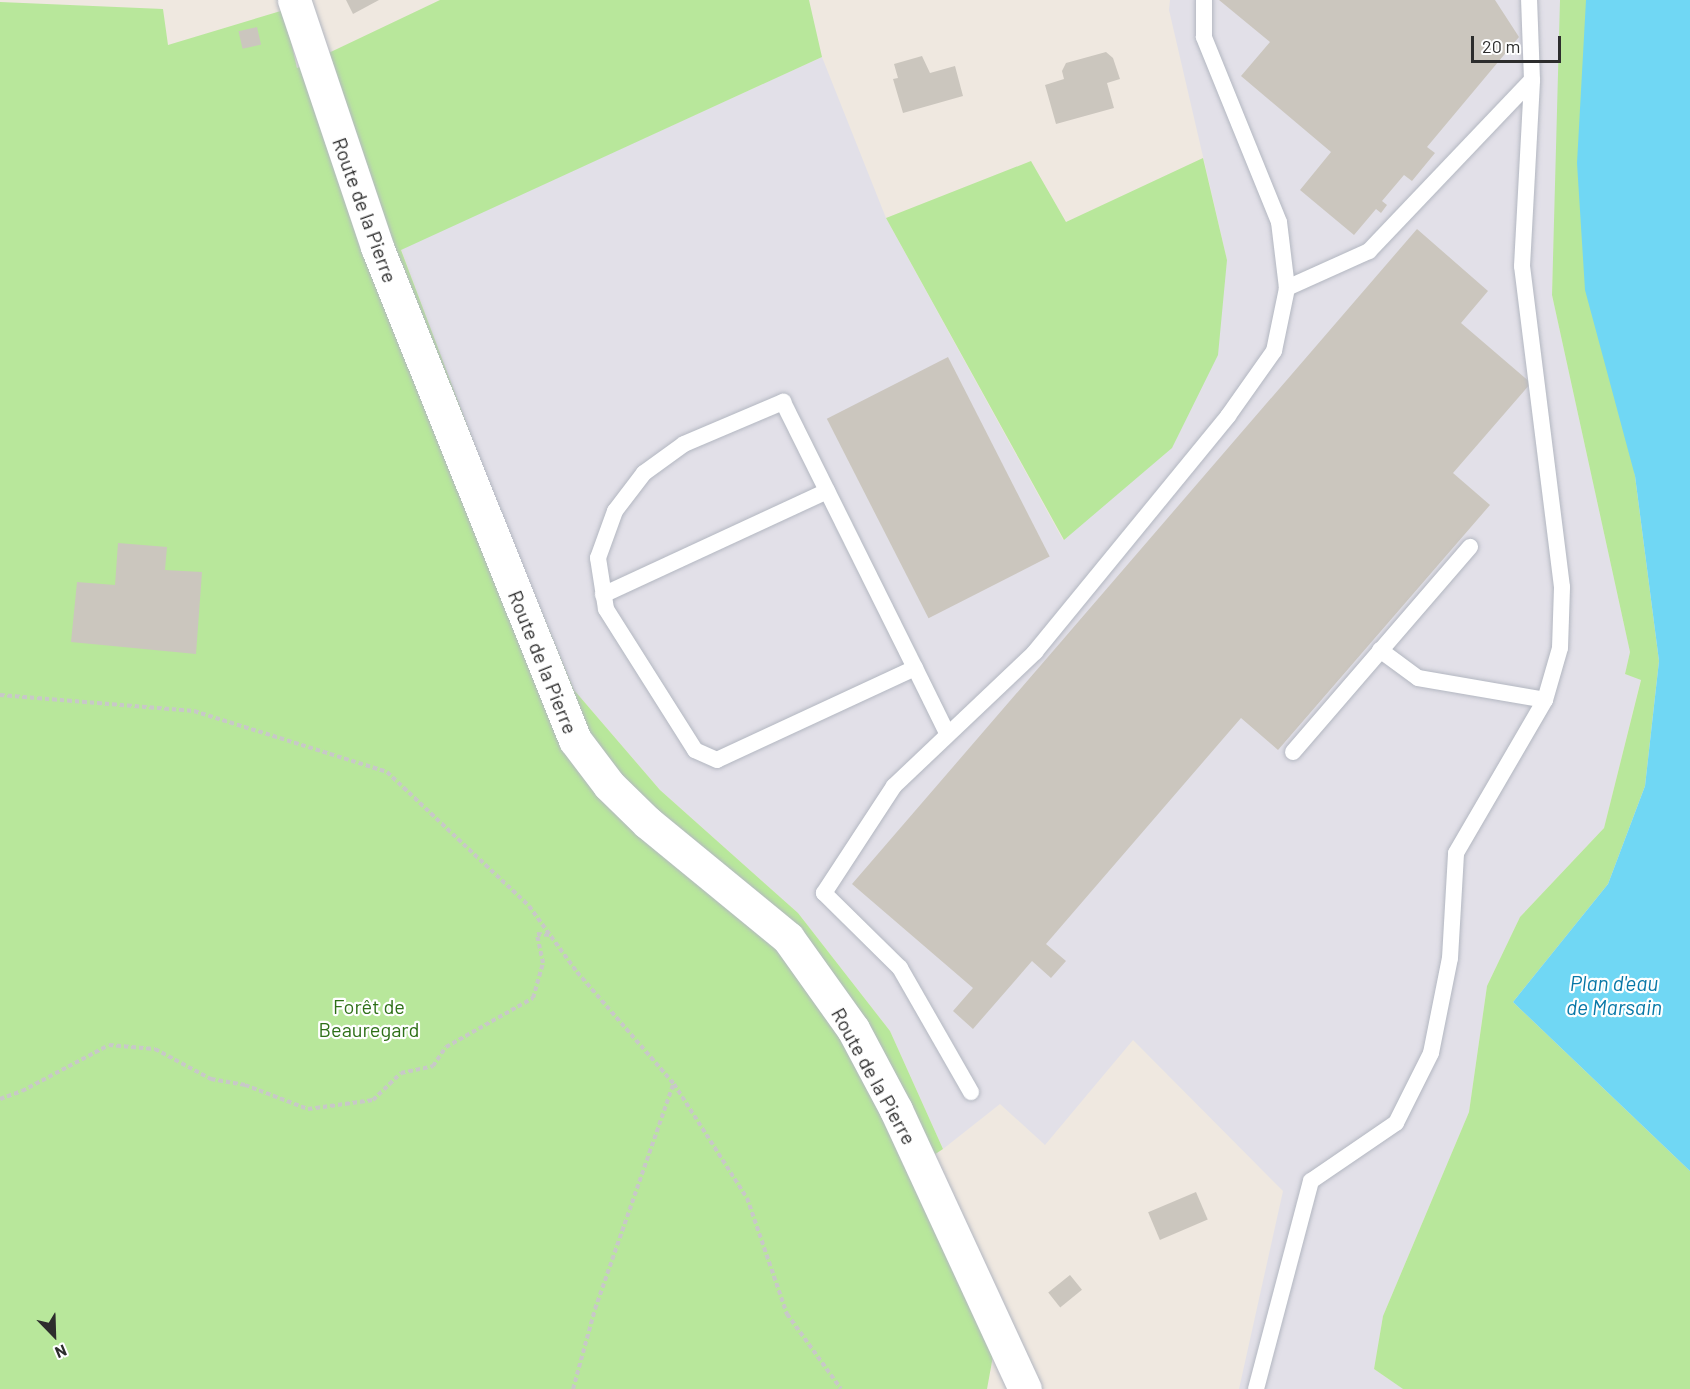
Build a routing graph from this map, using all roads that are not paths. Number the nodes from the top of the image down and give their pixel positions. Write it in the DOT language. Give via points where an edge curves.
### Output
graph roads {
  1 [pos="294,0"];
  2 [pos="1204,0"];
  3 [pos="1528,0"];
  4 [pos="1532,80"];
  5 [pos="1287,288"];
  6 [pos="828,491"];
  7 [pos="1470,547"];
  8 [pos="603,595"];
  9 [pos="1380,650"];
  10 [pos="915,668"];
  11 [pos="1545,700"];
  12 [pos="947,733"];
  13 [pos="1293,752"];
  14 [pos="971,1092"];
  15 [pos="1024,1389"];
  16 [pos="1256,1389"];
  1 -- 15 [label="street, Route de la Pierre" via="377,247 575,740 609,785 648,824 788,938 853,1029 900,1120"];
  2 -- 5 [label="lane" via="1204,37 1279,222"];
  3 -- 4 [label="lane"];
  4 -- 5 [label="lane" via="1369,251"];
  4 -- 11 [label="lane" via="1522,266 1562,587 1560,648"];
  5 -- 12 [label="lane" via="1274,351 1228,416 1035,652"];
  6 -- 8 [label="lane"];
  6 -- 8 [label="lane" via="783,402 684,444 644,473 615,511 598,558"];
  6 -- 10 [label="lane"];
  7 -- 9 [label="lane"];
  8 -- 10 [label="lane" via="606,609 695,750 717,760"];
  9 -- 11 [label="lane" via="1418,678"];
  9 -- 13 [label="lane"];
  10 -- 12 [label="lane"];
  11 -- 16 [label="lane" via="1456,852 1450,958 1431,1053 1396,1123 1311,1181"];
  12 -- 14 [label="lane" via="894,786 824,893 900,968"];
}
